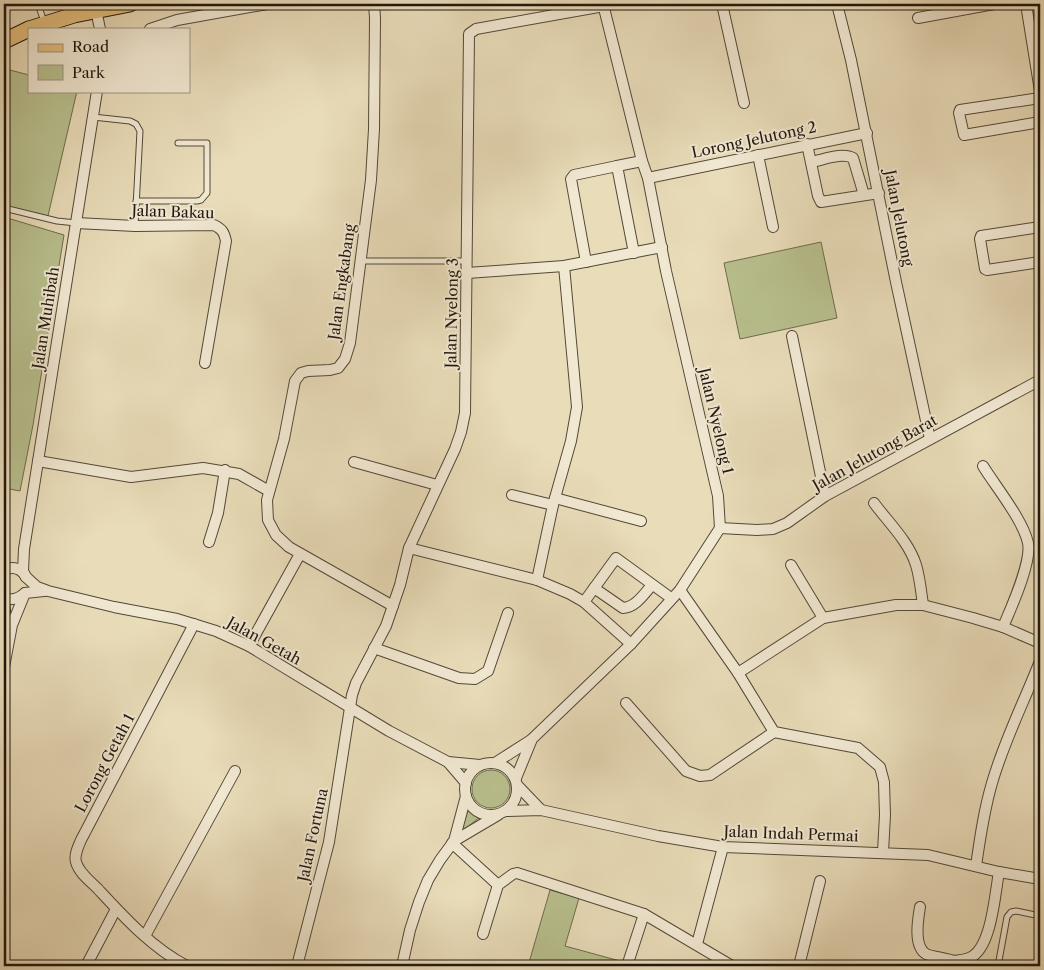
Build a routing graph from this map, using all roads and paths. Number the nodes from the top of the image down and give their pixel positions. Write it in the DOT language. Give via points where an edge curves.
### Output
graph roads {
  1 [pos="38,4"];
  2 [pos="128,4"];
  3 [pos="267,4"];
  4 [pos="374,4"];
  5 [pos="722,4"];
  6 [pos="836,4"];
  7 [pos="994,4"];
  8 [pos="1026,4"];
  9 [pos="604,5"];
  10 [pos="96,10"];
  11 [pos="918,18"];
  12 [pos="44,23"];
  13 [pos="32,28"];
  14 [pos="100,28"];
  15 [pos="153,28"];
  16 [pos="28,29"];
  17 [pos="4,40"];
  18 [pos="98,92"];
  19 [pos="1040,92"];
  20 [pos="1040,98"];
  21 [pos="744,103"];
  22 [pos="93,117"];
  23 [pos="1040,122"];
  24 [pos="867,133"];
  25 [pos="178,143"];
  26 [pos="807,144"];
  27 [pos="758,155"];
  28 [pos="642,161"];
  29 [pos="811,162"];
  30 [pos="617,166"];
  31 [pos="648,178"];
  32 [pos="879,193"];
  33 [pos="864,195"];
  34 [pos="136,201"];
  35 [pos="4,208"];
  36 [pos="76,223"];
  37 [pos="135,226"];
  38 [pos="773,227"];
  39 [pos="1040,227"];
  40 [pos="662,247"];
  41 [pos="634,253"];
  42 [pos="361,261"];
  43 [pos="467,261"];
  44 [pos="586,262"];
  45 [pos="1040,262"];
  46 [pos="564,266"];
  47 [pos="467,274"];
  48 [pos="792,336"];
  49 [pos="206,363"];
  50 [pos="1040,380"];
  51 [pos="930,439"];
  52 [pos="38,461"];
  53 [pos="354,462"];
  54 [pos="983,466"];
  55 [pos="225,470"];
  56 [pos="438,484"];
  57 [pos="269,490"];
  58 [pos="512,496"];
  59 [pos="825,496"];
  60 [pos="554,501"];
  61 [pos="874,503"];
  62 [pos="641,521"];
  63 [pos="720,528"];
  64 [pos="208,542"];
  65 [pos="409,548"];
  66 [pos="24,549"];
  67 [pos="300,554"];
  68 [pos="791,565"];
  69 [pos="4,569"];
  70 [pos="26,577"];
  71 [pos="536,580"];
  72 [pos="652,585"];
  73 [pos="594,588"];
  74 [pos="680,590"];
  75 [pos="48,591"];
  76 [pos="25,593"];
  77 [pos="4,598"];
  78 [pos="671,598"];
  79 [pos="584,602"];
  80 [pos="923,605"];
  81 [pos="4,606"];
  82 [pos="393,606"];
  83 [pos="508,614"];
  84 [pos="823,618"];
  85 [pos="194,624"];
  86 [pos="1003,627"];
  87 [pos="9,640"];
  88 [pos="1040,643"];
  89 [pos="631,644"];
  90 [pos="248,646"];
  91 [pos="374,648"];
  92 [pos="1040,662"];
  93 [pos="4,667"];
  94 [pos="738,673"];
  95 [pos="626,703"];
  96 [pos="351,708"];
  97 [pos="774,732"];
  98 [pos="532,739"];
  99 [pos="448,762"];
  100 [pos="495,763"];
  101 [pos="480,765"];
  102 [pos="235,771"];
  103 [pos="517,782"];
  104 [pos="466,783"];
  105 [pos="466,796"];
  106 [pos="541,810"];
  107 [pos="503,812"];
  108 [pos="453,842"];
  109 [pos="723,847"];
  110 [pos="883,852"];
  111 [pos="976,866"];
  112 [pos="999,872"];
  113 [pos="1040,879"];
  114 [pos="820,881"];
  115 [pos="498,885"];
  116 [pos="920,907"];
  117 [pos="116,909"];
  118 [pos="644,914"];
  119 [pos="1040,916"];
  120 [pos="483,934"];
  121 [pos="145,936"];
  122 [pos="697,944"];
  123 [pos="954,964"];
  124 [pos="86,966"];
  125 [pos="187,966"];
  126 [pos="297,966"];
  127 [pos="402,966"];
  128 [pos="627,966"];
  129 [pos="732,966"];
  130 [pos="799,966"];
  131 [pos="998,966"];
  1 -- 12 [label="lane"];
  2 -- 10 [label="main road"];
  3 -- 15 [label="street" via="177,20"];
  4 -- 42 [label="street, Jalan Engkabang" via="374,129"];
  5 -- 21 [label="street"];
  6 -- 24 [label="street, Jalan Jelutong"];
  7 -- 11 [label="street"];
  8 -- 19 [label="street"];
  9 -- 28 [label="street, Jalan Nyelong 1"];
  9 -- 43 [label="street, Jalan Nyelong 3" via="476,29 470,34"];
  10 -- 12 [label="main road"];
  10 -- 14 [label="street"];
  12 -- 13 [label="main road"];
  16 -- 17 [label="main road"];
  18 -- 22 [label="street, Jalan Muhibah"];
  20 -- 23 [label="street" via="960,110 959,113 964,135"];
  22 -- 34 [label="lane" via="130,122 140,130"];
  22 -- 36 [label="street, Jalan Muhibah"];
  24 -- 26 [label="street, Lorong Jelutong 2"];
  24 -- 32 [label="street, Jalan Jelutong"];
  25 -- 34 [label="lane" via="207,143 205,197 197,201"];
  26 -- 27 [label="street, Lorong Jelutong 2"];
  26 -- 29 [label="street"];
  27 -- 31 [label="street, Lorong Jelutong 2"];
  27 -- 38 [label="street"];
  28 -- 30 [label="street"];
  28 -- 31 [label="street, Jalan Nyelong 1"];
  29 -- 33 [label="street" via="839,156 853,158"];
  29 -- 33 [label="street" via="821,202"];
  30 -- 41 [label="street"];
  30 -- 44 [label="street" via="574,175 571,179"];
  31 -- 40 [label="street, Jalan Nyelong 1"];
  32 -- 33 [label="street"];
  32 -- 51 [label="street, Jalan Jelutong"];
  34 -- 37 [label="lane"];
  35 -- 36 [label="lane"];
  36 -- 37 [label="street, Jalan Bakau"];
  36 -- 52 [label="street, Jalan Muhibah"];
  37 -- 49 [label="street, Jalan Bakau" via="214,225 224,233 226,240"];
  39 -- 45 [label="street" via="981,236 980,239 985,269"];
  40 -- 41 [label="street"];
  40 -- 63 [label="street, Jalan Nyelong 1" via="718,496"];
  41 -- 44 [label="street"];
  42 -- 43 [label="lane"];
  42 -- 57 [label="street, Jalan Engkabang" via="345,359 338,368 301,373 295,382"];
  43 -- 47 [label="street, Jalan Nyelong 3"];
  44 -- 46 [label="street"];
  46 -- 47 [label="street"];
  46 -- 60 [label="street" via="577,407"];
  47 -- 56 [label="street, Jalan Nyelong 3" via="465,413 455,450"];
  48 -- 59 [label="street"];
  50 -- 51 [label="street, Jalan Jelutong Barat"];
  51 -- 59 [label="street, Jalan Jelutong Barat"];
  52 -- 55 [label="street" via="131,477 196,468"];
  52 -- 66 [label="street, Jalan Muhibah"];
  53 -- 56 [label="street"];
  54 -- 86 [label="street" via="1028,543 1027,558"];
  55 -- 57 [label="street"];
  55 -- 64 [label="street" via="218,513"];
  56 -- 65 [label="street, Jalan Nyelong 3"];
  57 -- 67 [label="street, Jalan Engkabang" via="268,520 289,547"];
  58 -- 60 [label="street"];
  59 -- 63 [label="street, Jalan Jelutong Barat" via="787,523 773,528"];
  60 -- 62 [label="street"];
  60 -- 71 [label="street"];
  61 -- 80 [label="street" via="909,549 921,583"];
  63 -- 74 [label="street"];
  65 -- 71 [label="street"];
  65 -- 82 [label="street, Jalan Nyelong 3"];
  66 -- 69 [label="street" via="18,560"];
  66 -- 70 [label="street, Jalan Muhibah"];
  67 -- 82 [label="street, Jalan Engkabang"];
  67 -- 90 [label="street"];
  68 -- 84 [label="street"];
  69 -- 70 [label="street, Jalan Getah" via="20,570"];
  70 -- 75 [label="street, Jalan Getah" via="32,584"];
  70 -- 76 [label="street, Jalan Muhibah"];
  71 -- 79 [label="street"];
  72 -- 73 [label="street" via="636,603 626,608"];
  72 -- 73 [label="street" via="616,558"];
  72 -- 78 [label="street"];
  73 -- 79 [label="street"];
  74 -- 78 [label="street"];
  74 -- 94 [label="street"];
  75 -- 76 [label="street, Jalan Getah"];
  75 -- 85 [label="street, Jalan Getah"];
  76 -- 77 [label="street, Jalan Getah" via="16,599"];
  76 -- 87 [label="street, Jalan Muhibah"];
  78 -- 89 [label="street"];
  79 -- 89 [label="street"];
  80 -- 84 [label="street" via="896,605"];
  80 -- 86 [label="street"];
  81 -- 87 [label="street"];
  82 -- 91 [label="street, Jalan Nyelong 3"];
  83 -- 91 [label="street" via="488,671 474,679 458,678"];
  84 -- 94 [label="street"];
  85 -- 90 [label="street, Jalan Getah"];
  85 -- 117 [label="street, Lorong Getah 1" via="75,857 78,868"];
  86 -- 88 [label="street"];
  87 -- 93 [label="street"];
  89 -- 98 [label="street"];
  90 -- 96 [label="street, Jalan Getah"];
  91 -- 96 [label="street, Jalan Nyelong 3" via="356,683"];
  92 -- 111 [label="street" via="992,784"];
  94 -- 97 [label="street"];
  95 -- 97 [label="street" via="686,771 700,776 710,775"];
  96 -- 99 [label="street, Jalan Getah"];
  96 -- 126 [label="street, Jalan Fortuna" via="329,842"];
  97 -- 110 [label="street" via="858,748 880,768 884,782"];
  98 -- 100 [label="street"];
  98 -- 103 [label="street"];
  99 -- 101 [label="street"];
  99 -- 104 [label="street"];
  100 -- 101 [label="street"];
  100 -- 103 [label="street" via="506,767"];
  101 -- 104 [label="street" via="470,773"];
  102 -- 121 [label="street"];
  103 -- 106 [label="street"];
  103 -- 107 [label="street" via="515,801"];
  104 -- 105 [label="street"];
  105 -- 107 [label="street" via="469,804 482,814"];
  105 -- 108 [label="street"];
  106 -- 107 [label="street, Jalan Indah Permai"];
  106 -- 109 [label="street, Jalan Indah Permai"];
  107 -- 108 [label="street"];
  108 -- 115 [label="street"];
  108 -- 127 [label="street" via="428,880 410,930"];
  109 -- 110 [label="street, Jalan Indah Permai"];
  109 -- 122 [label="street"];
  110 -- 111 [label="street, Jalan Indah Permai" via="928,855"];
  111 -- 112 [label="street, Jalan Indah Permai"];
  112 -- 113 [label="street, Jalan Indah Permai"];
  112 -- 123 [label="street" via="983,946 973,956"];
  114 -- 130 [label="street"];
  115 -- 118 [label="street" via="517,874"];
  115 -- 120 [label="street"];
  116 -- 123 [label="street" via="917,930 920,946 926,954"];
  117 -- 121 [label="street, Lorong Getah 1"];
  117 -- 124 [label="street"];
  118 -- 122 [label="street"];
  118 -- 128 [label="street"];
  119 -- 131 [label="lane" via="1011,912 1007,917"];
  121 -- 125 [label="street, Lorong Getah 1" via="172,959"];
  122 -- 129 [label="street"];
}
